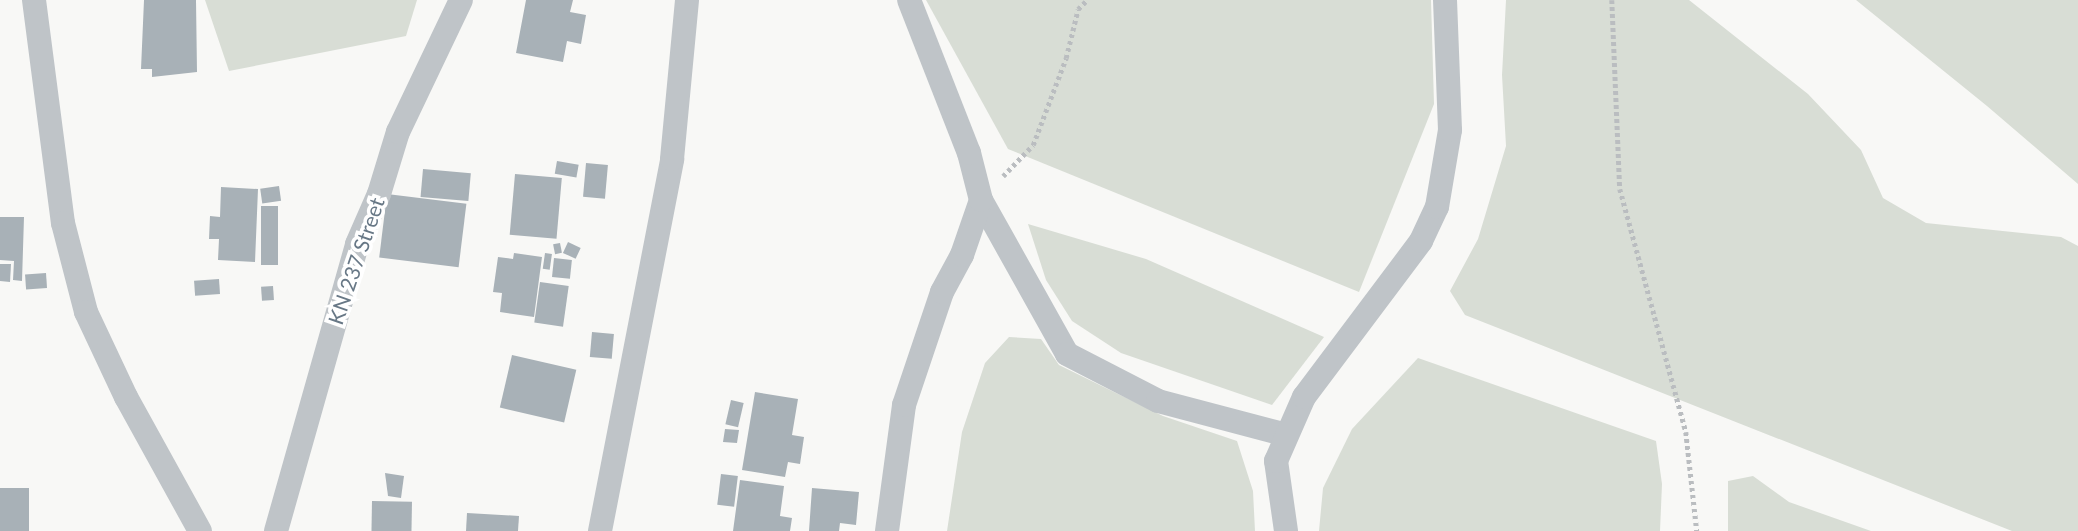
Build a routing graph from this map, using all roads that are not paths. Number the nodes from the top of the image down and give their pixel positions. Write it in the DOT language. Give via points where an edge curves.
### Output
graph roads {
  1 [pos="34,0"];
  2 [pos="461,0"];
  3 [pos="687,0"];
  4 [pos="909,0"];
  5 [pos="1445,0"];
  6 [pos="981,200"];
  7 [pos="1287,435"];
  8 [pos="200,531"];
  9 [pos="276,531"];
  10 [pos="600,531"];
  11 [pos="887,531"];
  12 [pos="1286,531"];
  1 -- 8 [label="street" via="63,223 86,312 126,397"];
  2 -- 9 [label="street, KN 237 Street" via="398,132 357,244"];
  3 -- 10 [label="street" via="672,159"];
  4 -- 6 [label="street" via="969,153"];
  5 -- 7 [label="street" via="1450,130 1437,207 1421,241 1304,397"];
  6 -- 7 [label="street" via="1067,354 1158,401"];
  6 -- 11 [label="street" via="962,254 942,292 904,405"];
  7 -- 12 [label="street" via="1276,461"];
}
